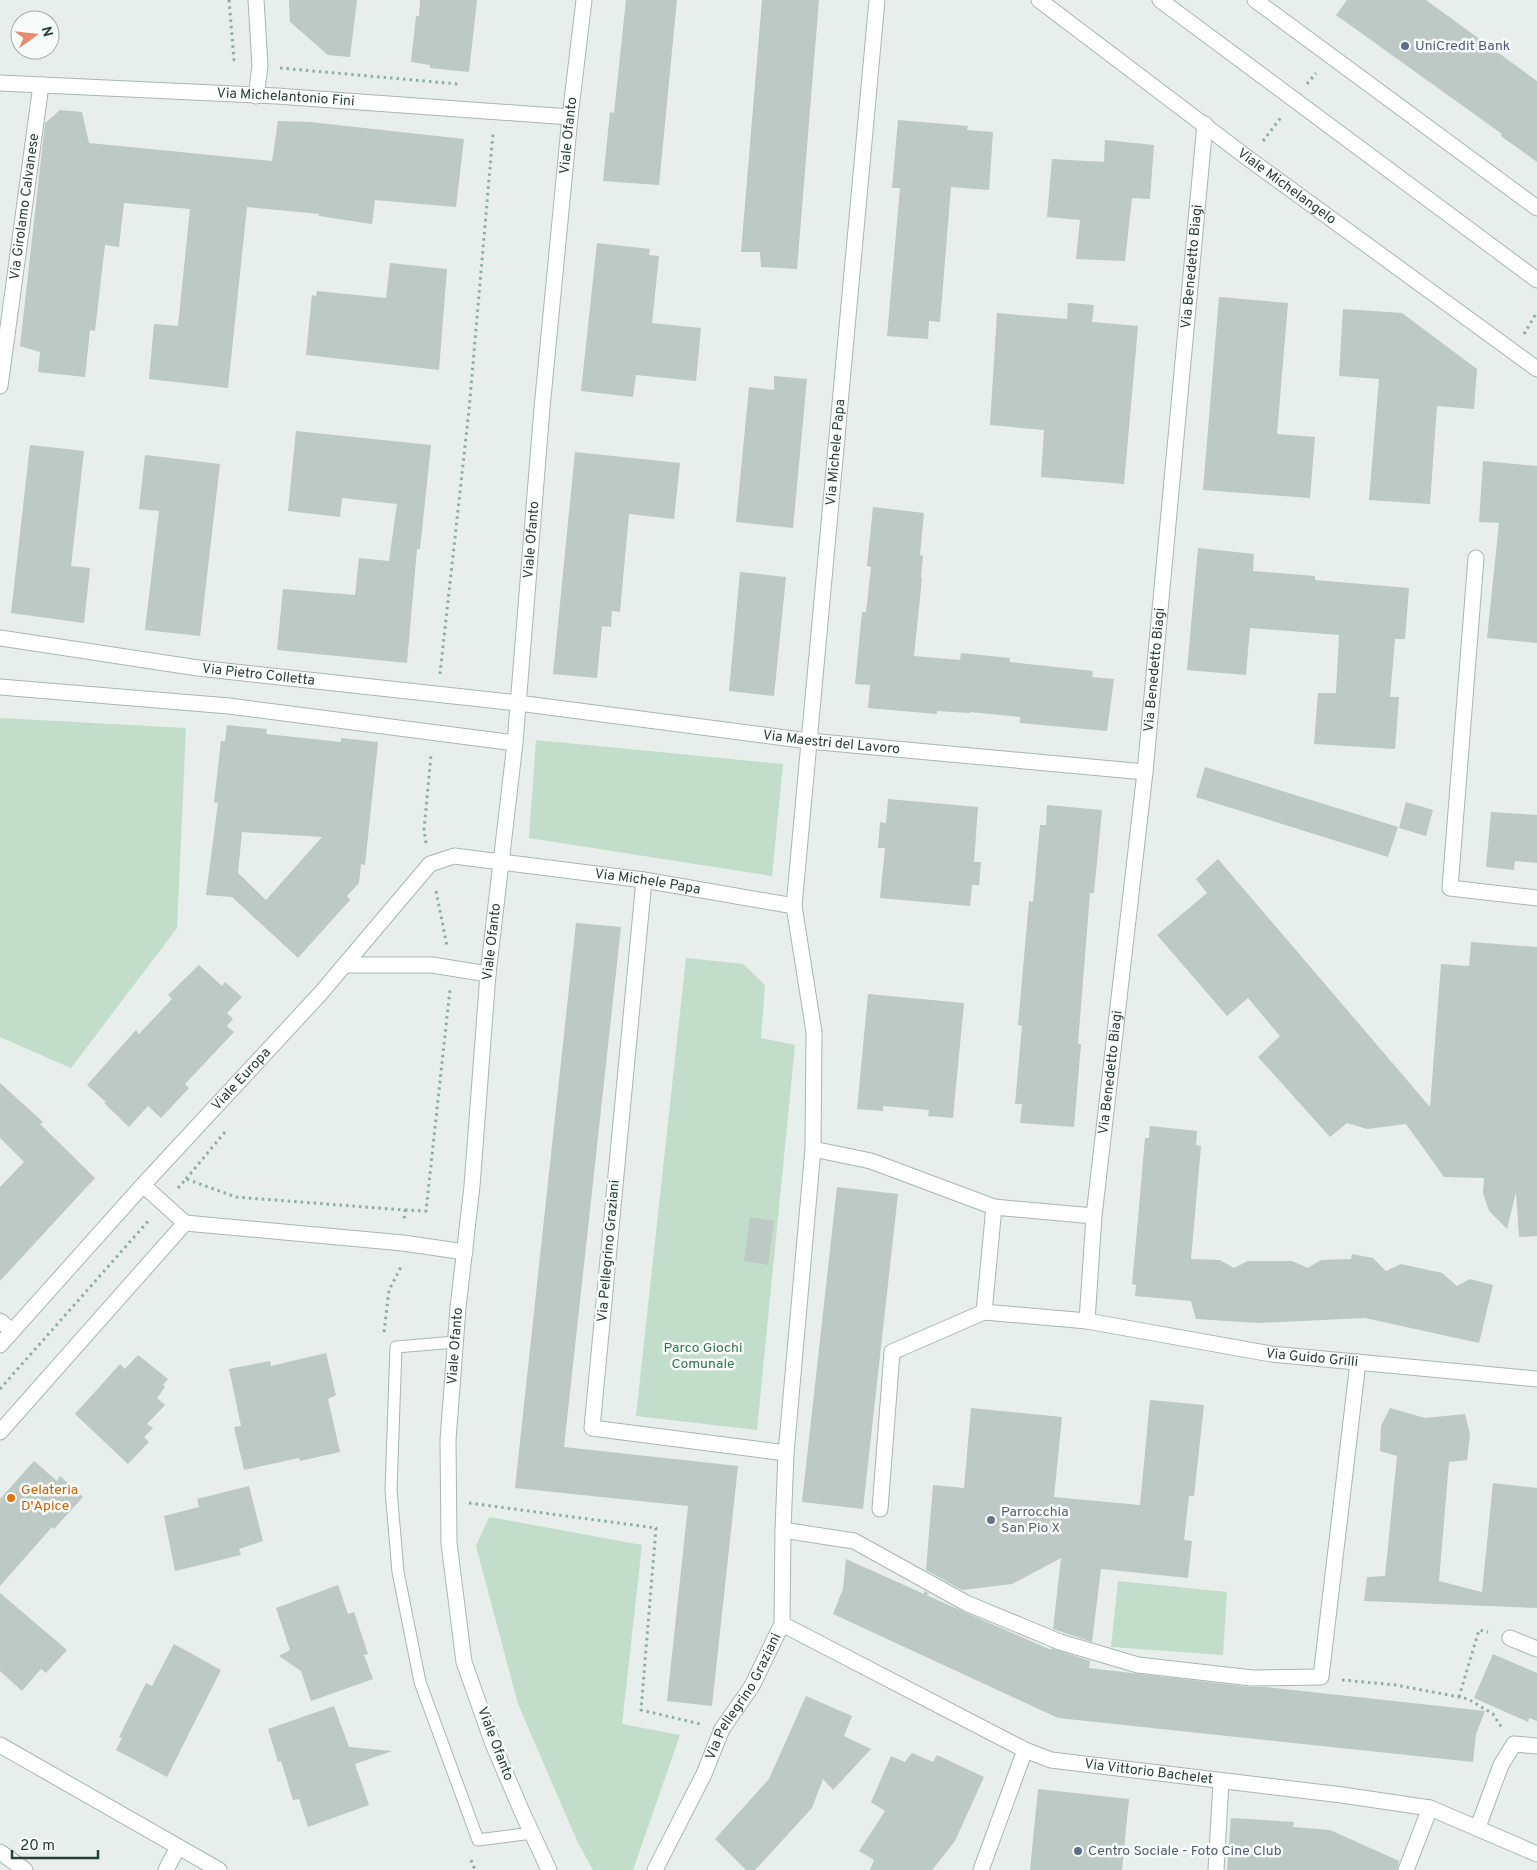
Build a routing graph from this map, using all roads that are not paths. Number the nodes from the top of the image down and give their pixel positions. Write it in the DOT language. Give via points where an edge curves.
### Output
graph roads {
  1 [pos="256,0"];
  2 [pos="584,0"];
  3 [pos="877,0"];
  4 [pos="1039,0"];
  5 [pos="1160,0"];
  6 [pos="1265,2"];
  7 [pos="0,83"];
  8 [pos="41,85"];
  9 [pos="256,96"];
  10 [pos="570,117"];
  11 [pos="1205,124"];
  12 [pos="1537,208"];
  13 [pos="1537,280"];
  14 [pos="1537,369"];
  15 [pos="0,386"];
  16 [pos="1476,558"];
  17 [pos="0,638"];
  18 [pos="0,687"];
  19 [pos="518,703"];
  20 [pos="809,741"];
  21 [pos="515,743"];
  22 [pos="1145,772"];
  23 [pos="501,862"];
  24 [pos="644,880"];
  25 [pos="1537,898"];
  26 [pos="794,906"];
  27 [pos="346,965"];
  28 [pos="488,974"];
  29 [pos="813,1149"];
  30 [pos="143,1186"];
  31 [pos="994,1207"];
  32 [pos="1094,1216"];
  33 [pos="184,1222"];
  34 [pos="465,1252"];
  35 [pos="984,1312"];
  36 [pos="0,1321"];
  37 [pos="1087,1321"];
  38 [pos="12,1331"];
  39 [pos="455,1342"];
  40 [pos="0,1345"];
  41 [pos="1358,1362"];
  42 [pos="1537,1379"];
  43 [pos="0,1432"];
  44 [pos="786,1453"];
  45 [pos="880,1509"];
  46 [pos="783,1530"];
  47 [pos="782,1624"];
  48 [pos="1510,1638"];
  49 [pos="1537,1649"];
  50 [pos="0,1745"];
  51 [pos="1537,1746"];
  52 [pos="1025,1750"];
  53 [pos="1221,1782"];
  54 [pos="1430,1808"];
  55 [pos="1478,1827"];
  56 [pos="532,1833"];
  57 [pos="178,1847"];
  58 [pos="0,1852"];
  59 [pos="1537,1854"];
  60 [pos="25,1870"];
  61 [pos="166,1870"];
  62 [pos="219,1870"];
  63 [pos="549,1870"];
  64 [pos="657,1870"];
  65 [pos="981,1870"];
  66 [pos="1216,1870"];
  67 [pos="1406,1870"];
  1 -- 9 [label="street" via="260,66"];
  2 -- 10 [label="street, Viale Ofanto"];
  3 -- 20 [label="street, Via Michele Papa"];
  4 -- 11 [label="street, Viale Michelangelo"];
  5 -- 13 [label="street"];
  6 -- 12 [label="street"];
  7 -- 8 [label="street, Via Michelantonio Fini"];
  8 -- 9 [label="street, Via Michelantonio Fini"];
  8 -- 15 [label="street, Via Girolamo Calvanese"];
  9 -- 10 [label="street, Via Michelantonio Fini"];
  10 -- 19 [label="street, Viale Ofanto"];
  11 -- 14 [label="street, Viale Michelangelo"];
  11 -- 22 [label="street, Via Benedetto Biagi"];
  16 -- 25 [label="street" via="1450,888"];
  17 -- 19 [label="street, Via Pietro Colletta" via="198,668"];
  18 -- 21 [label="street" via="229,706"];
  19 -- 20 [label="street, Via Maestri del Lavoro"];
  19 -- 21 [label="street, Viale Ofanto"];
  20 -- 22 [label="street, Via Maestri del Lavoro"];
  20 -- 26 [label="street, Via Michele Papa"];
  21 -- 23 [label="street, Viale Ofanto"];
  22 -- 32 [label="street, Via Benedetto Biagi"];
  23 -- 24 [label="street, Via Michele Papa"];
  23 -- 27 [label="street, Viale Europa" via="454,856 430,864"];
  23 -- 28 [label="street, Viale Ofanto"];
  24 -- 26 [label="street, Via Michele Papa"];
  24 -- 44 [label="street, Via Pellegrino Graziani" via="592,1428"];
  26 -- 29 [label="street, Via Michele Papa" via="814,1032"];
  27 -- 28 [label="street" via="432,965"];
  27 -- 30 [label="street, Viale Europa"];
  28 -- 34 [label="street, Viale Ofanto"];
  29 -- 31 [label="street" via="871,1162"];
  29 -- 44 [label="street, Via Pellegrino Graziani"];
  30 -- 33 [label="street"];
  30 -- 38 [label="street, Viale Europa"];
  31 -- 32 [label="street"];
  31 -- 35 [label="street"];
  32 -- 37 [label="street, Via Benedetto Biagi"];
  33 -- 34 [label="street"];
  33 -- 43 [label="street"];
  34 -- 39 [label="street, Viale Ofanto"];
  35 -- 37 [label="street, Via Guido Grilli"];
  35 -- 45 [label="street" via="892,1352"];
  36 -- 38 [label="street"];
  37 -- 41 [label="street, Via Guido Grilli" via="1270,1354"];
  38 -- 40 [label="street, Viale Europa"];
  39 -- 56 [label="street, Viale Ofanto" via="448,1440 449,1543 464,1662"];
  39 -- 56 [label="lane" via="396,1347 391,1490 398,1572 420,1682 478,1840"];
  41 -- 42 [label="street, Via Guido Grilli"];
  41 -- 46 [label="street" via="1321,1677 1252,1678 1138,1665 1060,1642 966,1603 854,1541"];
  44 -- 46 [label="street, Via Pellegrino Graziani"];
  46 -- 47 [label="street, Via Pellegrino Graziani"];
  47 -- 52 [label="street, Via Vittorio Bachelet"];
  47 -- 64 [label="street, Via Pellegrino Graziani" via="752,1686 722,1729"];
  48 -- 49 [label="street"];
  50 -- 57 [label="street"];
  51 -- 55 [label="street" via="1514,1744 1501,1765"];
  52 -- 53 [label="street, Via Vittorio Bachelet" via="1051,1760"];
  52 -- 65 [label="street"];
  53 -- 54 [label="street, Via Vittorio Bachelet"];
  53 -- 66 [label="street"];
  54 -- 55 [label="street, Via Vittorio Bachelet"];
  54 -- 67 [label="street"];
  55 -- 59 [label="street, Via Vittorio Bachelet"];
  56 -- 63 [label="street, Viale Ofanto"];
  57 -- 61 [label="street"];
  57 -- 62 [label="street"];
  58 -- 60 [label="street"];
}
